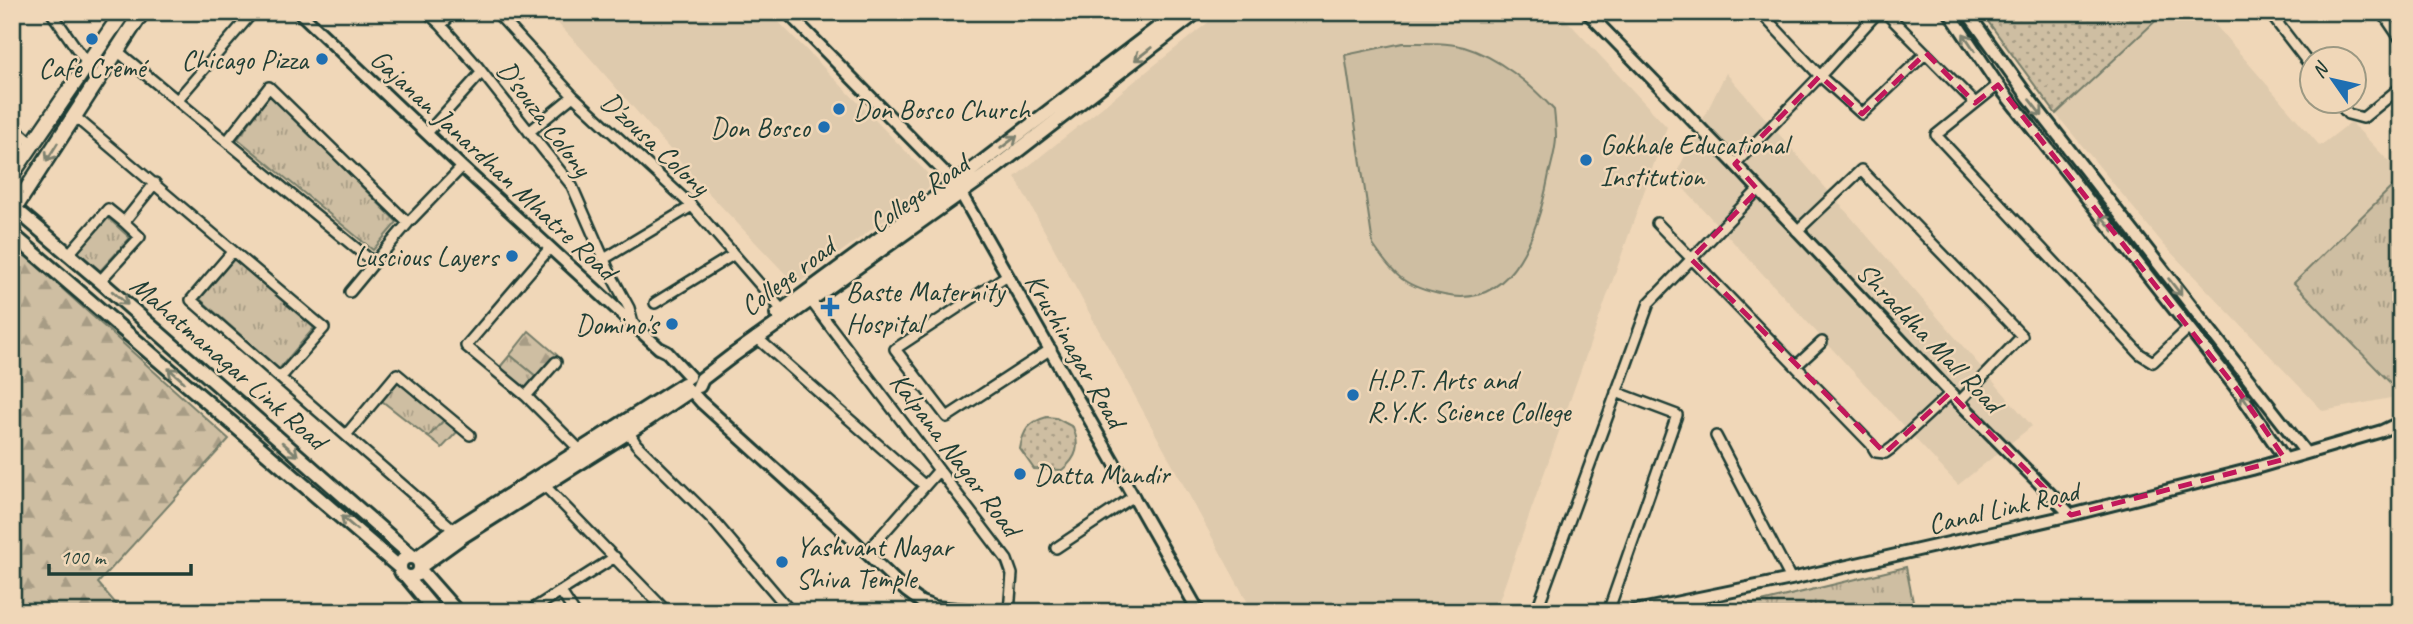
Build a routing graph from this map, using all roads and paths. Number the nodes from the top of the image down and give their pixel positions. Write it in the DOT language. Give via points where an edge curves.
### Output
graph roads {
  1 [pos="51,12"];
  2 [pos="142,12"];
  3 [pos="253,12"];
  4 [pos="299,12"];
  5 [pos="427,12"];
  6 [pos="454,12"];
  7 [pos="496,12"];
  8 [pos="787,12"];
  9 [pos="1179,12"];
  10 [pos="1197,12"];
  11 [pos="1587,12"];
  12 [pos="1760,12"];
  13 [pos="1878,12"];
  14 [pos="1885,12"];
  15 [pos="1949,12"];
  16 [pos="1967,12"];
  17 [pos="2269,12"];
  18 [pos="2382,12"];
  19 [pos="123,13"];
  20 [pos="441,25"];
  21 [pos="2401,40"];
  22 [pos="116,50"];
  23 [pos="2298,50"];
  24 [pos="1926,53"];
  25 [pos="88,65"];
  26 [pos="482,72"];
  27 [pos="1820,76"];
  28 [pos="1998,85"];
  29 [pos="2401,87"];
  30 [pos="573,96"];
  31 [pos="178,99"];
  32 [pos="1975,103"];
  33 [pos="2368,114"];
  34 [pos="74,116"];
  35 [pos="12,126"];
  36 [pos="529,132"];
  37 [pos="427,133"];
  38 [pos="228,140"];
  39 [pos="33,144"];
  40 [pos="1735,164"];
  41 [pos="462,167"];
  42 [pos="12,174"];
  43 [pos="155,183"];
  44 [pos="957,188"];
  45 [pos="1758,190"];
  46 [pos="692,206"];
  47 [pos="13,209"];
  48 [pos="124,222"];
  49 [pos="408,223"];
  50 [pos="1657,223"];
  51 [pos="1797,231"];
  52 [pos="12,234"];
  53 [pos="550,248"];
  54 [pos="233,251"];
  55 [pos="733,254"];
  56 [pos="68,255"];
  57 [pos="604,259"];
  58 [pos="1691,259"];
  59 [pos="374,263"];
  60 [pos="1006,276"];
  61 [pos="100,281"];
  62 [pos="350,292"];
  63 [pos="811,301"];
  64 [pos="655,303"];
  65 [pos="782,310"];
  66 [pos="633,323"];
  67 [pos="2189,328"];
  68 [pos="757,337"];
  69 [pos="1822,342"];
  70 [pos="1051,349"];
  71 [pos="556,362"];
  72 [pos="1796,366"];
  73 [pos="281,377"];
  74 [pos="691,384"];
  75 [pos="1616,392"];
  76 [pos="526,396"];
  77 [pos="1955,397"];
  78 [pos="2401,422"];
  79 [pos="2382,431"];
  80 [pos="2401,431"];
  81 [pos="629,432"];
  82 [pos="346,435"];
  83 [pos="470,435"];
  84 [pos="1716,436"];
  85 [pos="580,450"];
  86 [pos="2306,453"];
  87 [pos="2285,459"];
  88 [pos="939,470"];
  89 [pos="544,485"];
  90 [pos="925,486"];
  91 [pos="1134,496"];
  92 [pos="2071,515"];
  93 [pos="454,530"];
  94 [pos="1056,548"];
  95 [pos="866,553"];
  96 [pos="615,557"];
  97 [pos="417,563"];
  98 [pos="403,572"];
  99 [pos="1791,579"];
  100 [pos="561,592"];
  101 [pos="436,612"];
  102 [pos="457,612"];
  103 [pos="528,612"];
  104 [pos="574,612"];
  105 [pos="667,612"];
  106 [pos="791,612"];
  107 [pos="989,612"];
  108 [pos="1009,612"];
  109 [pos="1199,612"];
  110 [pos="1536,612"];
  111 [pos="1608,612"];
  112 [pos="1631,612"];
  1 -- 25 [label="street"];
  2 -- 22 [label="main road"];
  3 -- 31 [label="street"];
  4 -- 37 [label="street, Gajanan Janardhan Mhatre Road"];
  5 -- 20 [label="street"];
  6 -- 20 [label="street"];
  7 -- 30 [label="street, D'zousa Colony"];
  8 -- 44 [label="street, Krushinagar Road"];
  44 -- 9 [label="main road, College road, one-way"];
  10 -- 44 [label="main road, College Road, one-way" via="1031,141"];
  11 -- 40 [label="street"];
  12 -- 27 [label="street"];
  13 -- 27 [label="street"];
  14 -- 24 [label="street"];
  28 -- 15 [label="street, one-way"];
  16 -- 86 [label="street, one-way"];
  17 -- 23 [label="street"];
  18 -- 21 [label="street"];
  19 -- 25 [label="main road"];
  20 -- 26 [label="street, D'souza Colony"];
  22 -- 31 [label="street"];
  22 -- 34 [label="main road"];
  24 -- 27 [label="street" via="1862,114"];
  24 -- 32 [label="street"];
  25 -- 39 [label="main road"];
  26 -- 36 [label="street, D'souza Colony"];
  26 -- 37 [label="street"];
  27 -- 40 [label="street"];
  28 -- 32 [label="street"];
  67 -- 28 [label="street, one-way"];
  29 -- 33 [label="street"];
  30 -- 36 [label="street"];
  30 -- 46 [label="street, D'zousa Colony"];
  31 -- 38 [label="street"];
  32 -- 67 [label="street" via="1936,135 2140,354 2153,362"];
  34 -- 43 [label="street"];
  34 -- 47 [label="main road, one-way"];
  35 -- 39 [label="street"];
  36 -- 57 [label="street, D'souza Colony" via="572,186"];
  37 -- 41 [label="street, Gajanan Janardhan Mhatre Road"];
  38 -- 49 [label="street" via="269,87"];
  38 -- 59 [label="street"];
  39 -- 42 [label="main road"];
  40 -- 45 [label="street, Shraddha Mall Road"];
  41 -- 49 [label="street"];
  41 -- 53 [label="street, Gajanan Janardhan Mhatre Road"];
  43 -- 48 [label="street"];
  43 -- 54 [label="street"];
  44 -- 60 [label="street, Krushinagar Road"];
  44 -- 63 [label="main road, College Road"];
  44 -- 65 [label="main road, College road"];
  45 -- 51 [label="street, Shraddha Mall Road"];
  45 -- 58 [label="street"];
  46 -- 55 [label="street, D'zousa Colony"];
  46 -- 57 [label="street"];
  47 -- 56 [label="main road, Mahatmanagar Link Road"];
  48 -- 56 [label="street" via="108,209"];
  48 -- 61 [label="street" via="140,237"];
  49 -- 59 [label="street"];
  50 -- 58 [label="street"];
  51 -- 77 [label="street, Shraddha Mall Road"];
  51 -- 77 [label="street" via="1861,170 2022,336"];
  98 -- 52 [label="main road, Mahatmanagar Link Road, one-way"];
  53 -- 66 [label="street, Gajanan Janardhan Mhatre Road"];
  53 -- 76 [label="street" via="466,346"];
  54 -- 73 [label="street" via="191,300"];
  54 -- 73 [label="street" via="324,328"];
  55 -- 64 [label="street"];
  55 -- 65 [label="street, D'zousa Colony"];
  56 -- 61 [label="main road, Mahatmanagar Link Road"];
  57 -- 66 [label="street, D'souza Colony"];
  58 -- 72 [label="street"];
  58 -- 75 [label="street" via="1649,303"];
  59 -- 62 [label="street"];
  60 -- 70 [label="street, Krushinagar Road"];
  60 -- 70 [label="street" via="895,349 947,417"];
  61 -- 97 [label="main road, Mahatmanagar Link Road, one-way"];
  63 -- 68 [label="main road, College Road"];
  63 -- 88 [label="street, Kalpana Nagar Road"];
  65 -- 74 [label="main road, College road"];
  66 -- 74 [label="street, Gajanan Janardhan Mhatre Road"];
  87 -- 67 [label="street, one-way"];
  68 -- 74 [label="main road, College Road"];
  68 -- 90 [label="street"];
  69 -- 72 [label="street"];
  70 -- 91 [label="street, Krushinagar Road"];
  71 -- 76 [label="street"];
  72 -- 77 [label="street" via="1876,452 1885,453"];
  73 -- 82 [label="street"];
  74 -- 81 [label="main road, College Road"];
  74 -- 85 [label="main road, College road"];
  74 -- 95 [label="street" via="701,402"];
  75 -- 110 [label="street"];
  75 -- 111 [label="street" via="1677,415"];
  76 -- 85 [label="street"];
  77 -- 92 [label="street, Shraddha Mall Road"];
  78 -- 79 [label="street, Canal Link Road"];
  79 -- 80 [label="street, Canal Link Road"];
  79 -- 86 [label="street, Canal Link Road"];
  81 -- 89 [label="main road, College Road"];
  81 -- 106 [label="street" via="713,520"];
  82 -- 83 [label="street" via="397,374"];
  82 -- 93 [label="street"];
  84 -- 99 [label="street"];
  85 -- 93 [label="main road, College road"];
  86 -- 87 [label="street, Canal Link Road"];
  87 -- 92 [label="street, Canal Link Road"];
  88 -- 90 [label="street"];
  88 -- 108 [label="street, Kalpana Nagar Road" via="1007,560 1012,574"];
  89 -- 96 [label="street"];
  89 -- 97 [label="main road, College Road"];
  90 -- 95 [label="street"];
  91 -- 94 [label="street"];
  91 -- 109 [label="street, Krushinagar Road"];
  92 -- 99 [label="street, Canal Link Road"];
  93 -- 97 [label="main road, College road"];
  95 -- 107 [label="street" via="922,602"];
  96 -- 100 [label="street"];
  96 -- 105 [label="street"];
  97 -- 98 [label="main road" via="412,576"];
  97 -- 98 [label="main road" via="404,559"];
  97 -- 102 [label="main road, Mahatmanagar Link Road"];
  98 -- 101 [label="main road, Mahatmanagar Link Road"];
  99 -- 112 [label="street, Canal Link Road"];
  100 -- 103 [label="street"];
  100 -- 104 [label="street"];
}
